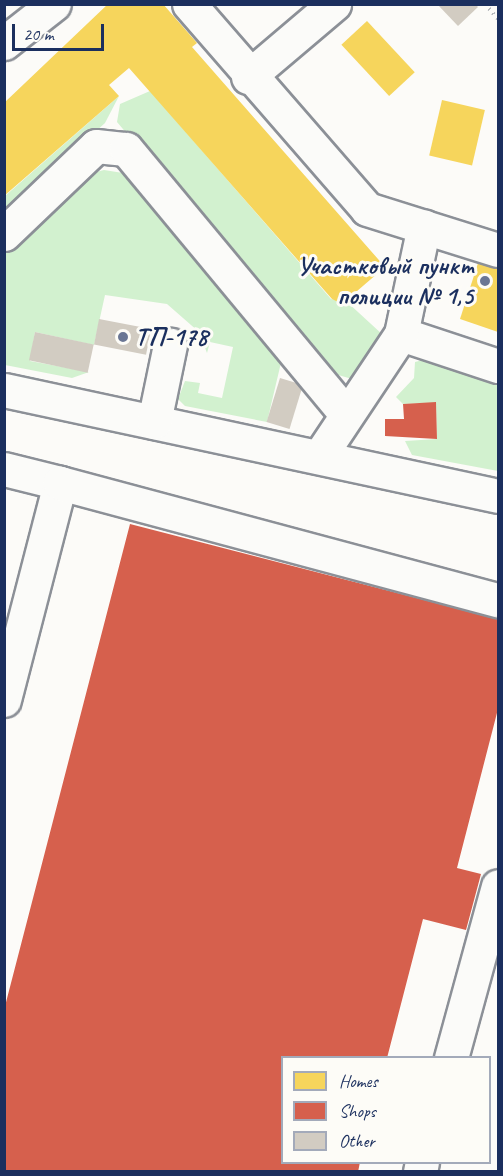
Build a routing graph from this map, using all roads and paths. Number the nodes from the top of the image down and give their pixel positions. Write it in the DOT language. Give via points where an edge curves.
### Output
graph roads {
  1 [pos="54,4"];
  2 [pos="189,4"];
  3 [pos="334,4"];
  4 [pos="485,4"];
  5 [pos="498,19"];
  6 [pos="4,43"];
  7 [pos="248,77"];
  8 [pos="424,226"];
  9 [pos="4,234"];
  10 [pos="498,250"];
  11 [pos="401,334"];
  12 [pos="170,345"];
  13 [pos="498,366"];
  14 [pos="4,390"];
  15 [pos="346,414"];
  16 [pos="154,422"];
  17 [pos="319,457"];
  18 [pos="4,469"];
  19 [pos="60,483"];
  20 [pos="498,496"];
  21 [pos="498,600"];
  22 [pos="4,700"];
  23 [pos="498,886"];
  24 [pos="452,1056"];
  1 -- 6 [label="street"];
  2 -- 7 [label="street"];
  3 -- 7 [label="street"];
  4 -- 5 [label="path"];
  7 -- 8 [label="street" via="368,209"];
  8 -- 10 [label="street"];
  8 -- 11 [label="street"];
  9 -- 15 [label="street" via="96,146 126,149"];
  11 -- 13 [label="street"];
  11 -- 15 [label="street"];
  12 -- 16 [label="street"];
  14 -- 16 [label="street"];
  15 -- 17 [label="street"];
  16 -- 17 [label="street"];
  17 -- 20 [label="street"];
  18 -- 19 [label="street"];
  19 -- 21 [label="street"];
  19 -- 22 [label="street"];
  23 -- 24 [label="street"];
}
